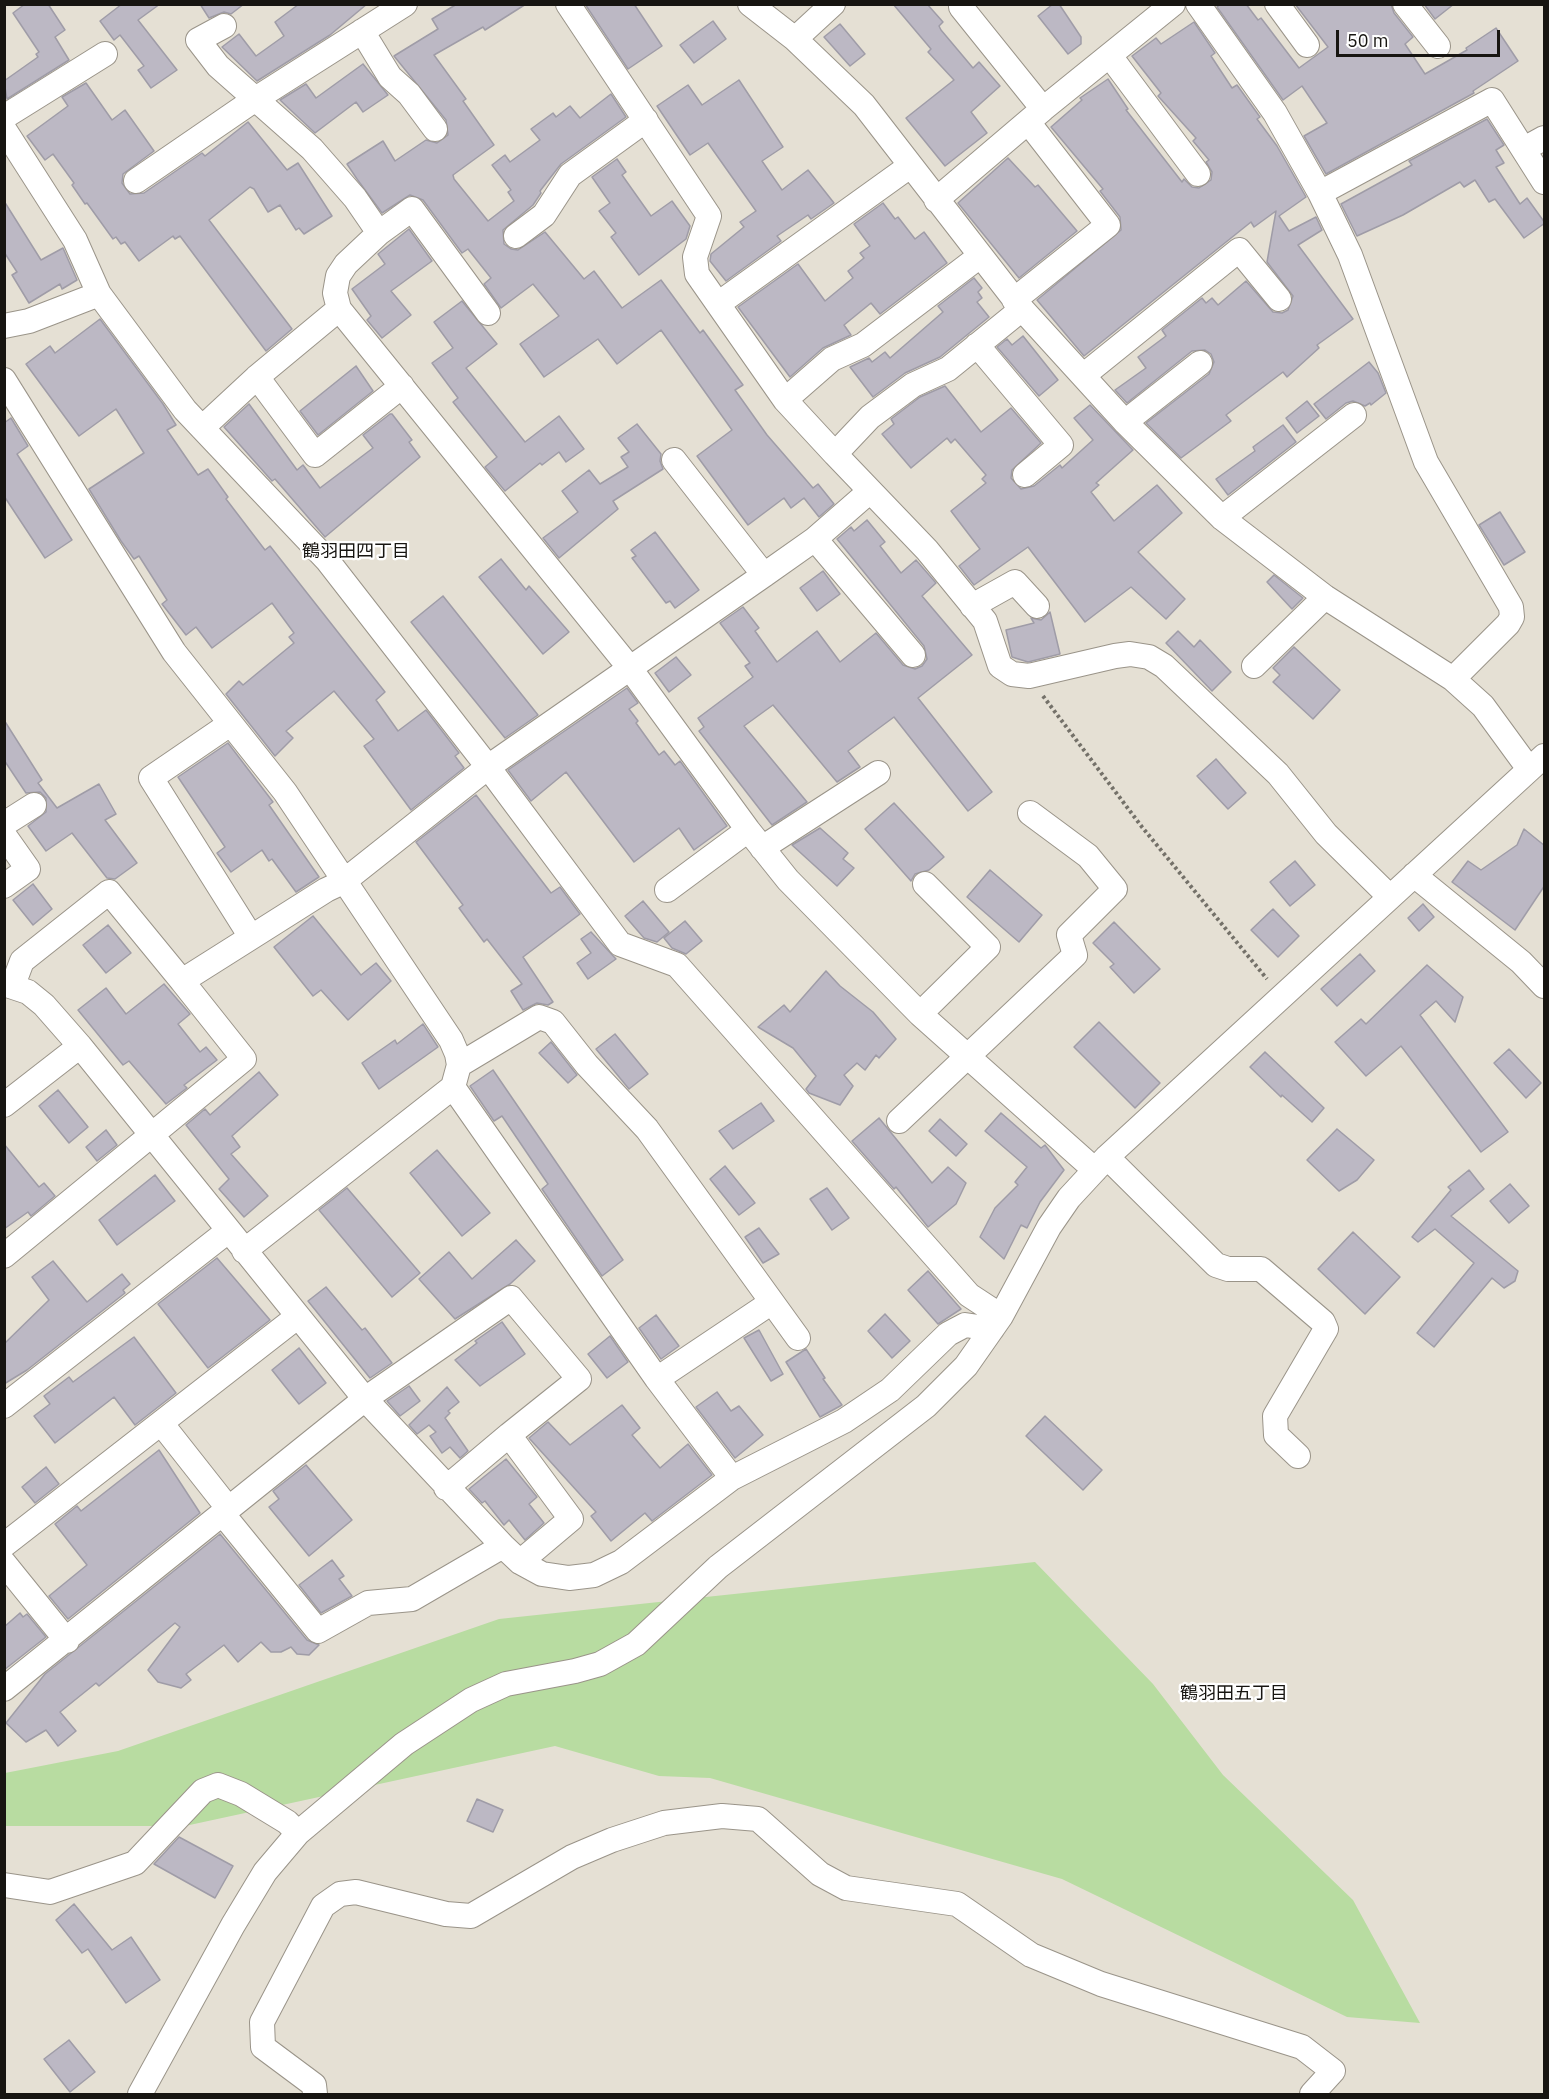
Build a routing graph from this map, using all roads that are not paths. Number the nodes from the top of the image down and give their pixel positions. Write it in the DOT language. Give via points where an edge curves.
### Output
graph roads {
  1 [pos="405,4"];
  2 [pos="568,4"];
  3 [pos="750,4"];
  4 [pos="833,4"];
  5 [pos="1173,4"];
  6 [pos="1198,4"];
  7 [pos="1277,4"];
  8 [pos="1405,4"];
  9 [pos="961,7"];
  10 [pos="224,26"];
  11 [pos="362,32"];
  12 [pos="795,39"];
  13 [pos="1307,45"];
  14 [pos="1438,46"];
  15 [pos="105,54"];
  16 [pos="1110,56"];
  17 [pos="254,100"];
  18 [pos="1035,116"];
  19 [pos="4,117"];
  20 [pos="646,120"];
  21 [pos="4,129"];
  22 [pos="435,129"];
  23 [pos="1534,144"];
  24 [pos="910,166"];
  25 [pos="1198,174"];
  26 [pos="136,181"];
  27 [pos="1545,182"];
  28 [pos="1320,193"];
  29 [pos="936,200"];
  30 [pos="379,233"];
  31 [pos="516,236"];
  32 [pos="980,256"];
  33 [pos="99,294"];
  34 [pos="1279,298"];
  35 [pos="718,304"];
  36 [pos="1018,304"];
  37 [pos="339,309"];
  38 [pos="488,313"];
  39 [pos="4,326"];
  40 [pos="977,345"];
  41 [pos="1200,363"];
  42 [pos="1084,375"];
  43 [pos="257,377"];
  44 [pos="4,380"];
  45 [pos="402,386"];
  46 [pos="785,400"];
  47 [pos="1354,415"];
  48 [pos="1125,422"];
  49 [pos="202,428"];
  50 [pos="835,454"];
  51 [pos="674,459"];
  52 [pos="1025,475"];
  53 [pos="870,491"];
  54 [pos="1222,518"];
  55 [pos="815,538"];
  56 [pos="764,575"];
  57 [pos="1325,597"];
  58 [pos="972,606"];
  59 [pos="1037,606"];
  60 [pos="913,655"];
  61 [pos="1254,666"];
  62 [pos="629,667"];
  63 [pos="1453,679"];
  64 [pos="230,724"];
  65 [pos="1537,763"];
  66 [pos="488,767"];
  67 [pos="878,773"];
  68 [pos="34,805"];
  69 [pos="1030,813"];
  70 [pos="4,824"];
  71 [pos="4,835"];
  72 [pos="755,839"];
  73 [pos="1414,875"];
  74 [pos="344,882"];
  75 [pos="925,884"];
  76 [pos="4,886"];
  77 [pos="667,890"];
  78 [pos="1390,897"];
  79 [pos="251,937"];
  80 [pos="182,981"];
  81 [pos="9,984"];
  82 [pos="1545,986"];
  83 [pos="920,1014"];
  84 [pos="80,1046"];
  85 [pos="966,1057"];
  86 [pos="456,1076"];
  87 [pos="4,1105"];
  88 [pos="899,1120"];
  89 [pos="151,1136"];
  90 [pos="1101,1164"];
  91 [pos="228,1231"];
  92 [pos="244,1251"];
  93 [pos="4,1256"];
  94 [pos="772,1302"];
  95 [pos="297,1317"];
  96 [pos="997,1323"];
  97 [pos="798,1338"];
  98 [pos="657,1379"];
  99 [pos="365,1399"];
  100 [pos="4,1406"];
  101 [pos="161,1423"];
  102 [pos="509,1436"];
  103 [pos="1298,1456"];
  104 [pos="732,1478"];
  105 [pos="446,1488"];
  106 [pos="225,1510"];
  107 [pos="4,1545"];
  108 [pos="503,1546"];
  109 [pos="520,1562"];
  110 [pos="4,1563"];
  111 [pos="67,1641"];
  112 [pos="4,1689"];
  113 [pos="298,1833"];
  114 [pos="4,1885"];
  115 [pos="140,2094"];
  116 [pos="315,2094"];
  117 [pos="1312,2094"];
  1 -- 11 [label="street"];
  2 -- 20 [label="street"];
  3 -- 12 [label="street"];
  4 -- 12 [label="street"];
  5 -- 16 [label="street"];
  6 -- 28 [label="street" via="1275,113"];
  7 -- 13 [label="street"];
  8 -- 14 [label="street"];
  9 -- 18 [label="street"];
  10 -- 17 [label="street" via="198,40 218,66"];
  11 -- 17 [label="street"];
  11 -- 22 [label="street" via="390,77 409,94"];
  12 -- 24 [label="street" via="864,105"];
  15 -- 19 [label="street"];
  16 -- 18 [label="street"];
  16 -- 25 [label="street"];
  17 -- 26 [label="street"];
  17 -- 30 [label="street" via="312,149 356,198"];
  18 -- 29 [label="street"];
  18 -- 36 [label="street" via="1108,225"];
  20 -- 31 [label="street" via="570,175 544,215"];
  20 -- 35 [label="street" via="709,216 695,257 697,274"];
  21 -- 33 [label="street" via="75,240"];
  23 -- 27 [label="street"];
  23 -- 28 [label="street" via="1492,100"];
  24 -- 29 [label="street"];
  24 -- 35 [label="street"];
  28 -- 63 [label="street" via="1350,255 1425,462 1511,607 1508,624"];
  29 -- 32 [label="street"];
  30 -- 37 [label="street" via="338,276 335,293"];
  30 -- 38 [label="street" via="412,209"];
  32 -- 36 [label="street"];
  32 -- 46 [label="street" via="863,345 832,359"];
  33 -- 39 [label="street" via="29,321"];
  33 -- 49 [label="street"];
  34 -- 42 [label="street" via="1239,250"];
  35 -- 46 [label="street"];
  36 -- 40 [label="street"];
  36 -- 42 [label="street"];
  37 -- 43 [label="street"];
  37 -- 45 [label="street"];
  40 -- 50 [label="street" via="948,369 913,385 870,417"];
  40 -- 52 [label="street" via="1061,445"];
  41 -- 48 [label="street"];
  42 -- 48 [label="street"];
  43 -- 45 [label="street" via="315,455"];
  43 -- 49 [label="street"];
  44 -- 64 [label="street" via="174,652"];
  45 -- 62 [label="street"];
  46 -- 50 [label="street"];
  47 -- 54 [label="street"];
  48 -- 54 [label="street"];
  49 -- 66 [label="street" via="327,560"];
  50 -- 53 [label="street"];
  51 -- 56 [label="street"];
  53 -- 55 [label="street"];
  53 -- 58 [label="street" via="927,550"];
  54 -- 57 [label="street"];
  55 -- 56 [label="street"];
  55 -- 60 [label="street"];
  56 -- 62 [label="street"];
  57 -- 61 [label="street"];
  57 -- 63 [label="street"];
  58 -- 59 [label="street" via="1015,582"];
  58 -- 78 [label="street" via="985,621 1000,666 1012,674 1029,676 1131,654 1149,657 1164,666 1278,774 1326,834"];
  62 -- 66 [label="street"];
  62 -- 72 [label="street"];
  63 -- 65 [label="street"];
  64 -- 74 [label="street" via="285,792"];
  64 -- 79 [label="street" via="151,778"];
  65 -- 73 [label="street"];
  66 -- 74 [label="street"];
  66 -- 96 [label="street" via="620,944 676,965"];
  67 -- 72 [label="street"];
  68 -- 70 [label="street"];
  69 -- 85 [label="street" via="1088,856 1115,889 1069,935 1075,955"];
  71 -- 76 [label="street" via="28,869"];
  72 -- 77 [label="street"];
  72 -- 83 [label="street" via="788,880"];
  73 -- 78 [label="street"];
  73 -- 82 [label="street"];
  74 -- 79 [label="street"];
  74 -- 86 [label="street" via="451,1040"];
  75 -- 83 [label="street" via="988,947"];
  78 -- 90 [label="street"];
  79 -- 80 [label="street"];
  80 -- 81 [label="street" via="109,892 22,961"];
  80 -- 89 [label="street" via="244,1059"];
  81 -- 84 [label="street" via="44,1005"];
  83 -- 85 [label="street"];
  84 -- 87 [label="street"];
  84 -- 89 [label="street"];
  85 -- 88 [label="street"];
  85 -- 90 [label="street"];
  86 -- 92 [label="street"];
  86 -- 94 [label="street" via="539,1017 553,1022 647,1129"];
  86 -- 98 [label="street"];
  89 -- 91 [label="street"];
  89 -- 93 [label="street"];
  90 -- 96 [label="street" via="1069,1198 1049,1227"];
  90 -- 103 [label="street" via="1216,1265 1261,1269 1323,1322 1326,1329 1275,1416 1276,1435"];
  91 -- 92 [label="street"];
  91 -- 100 [label="street"];
  92 -- 95 [label="street"];
  94 -- 97 [label="street"];
  94 -- 98 [label="street"];
  95 -- 99 [label="street"];
  95 -- 101 [label="street"];
  96 -- 104 [label="street" via="965,1325 948,1334 890,1390 854,1415"];
  96 -- 113 [label="street" via="966,1366 926,1406 718,1567 636,1644 600,1664 506,1684 471,1700 404,1744"];
  98 -- 104 [label="street"];
  99 -- 102 [label="street" via="511,1298 579,1379"];
  99 -- 105 [label="street"];
  99 -- 106 [label="street"];
  101 -- 106 [label="street"];
  101 -- 107 [label="street"];
  102 -- 105 [label="street"];
  102 -- 109 [label="street" via="571,1519"];
  104 -- 109 [label="street" via="621,1562 594,1575 569,1578 542,1574"];
  105 -- 108 [label="street"];
  106 -- 108 [label="street" via="318,1631 368,1603 412,1599"];
  106 -- 111 [label="street"];
  108 -- 109 [label="street"];
  110 -- 111 [label="street"];
  111 -- 112 [label="street"];
  113 -- 114 [label="street" via="241,1794 218,1785 203,1791 135,1863 50,1892"];
  113 -- 115 [label="street" via="265,1872"];
  116 -- 117 [label="street" via="314,2085 263,2047 262,2022 323,1906 340,1894 356,1892 446,1914 471,1916 572,1857 612,1839 664,1823 722,1816 758,1819 820,1874 846,1888 957,1904 1031,1955 1101,1984 1302,2047 1333,2071"];
}
